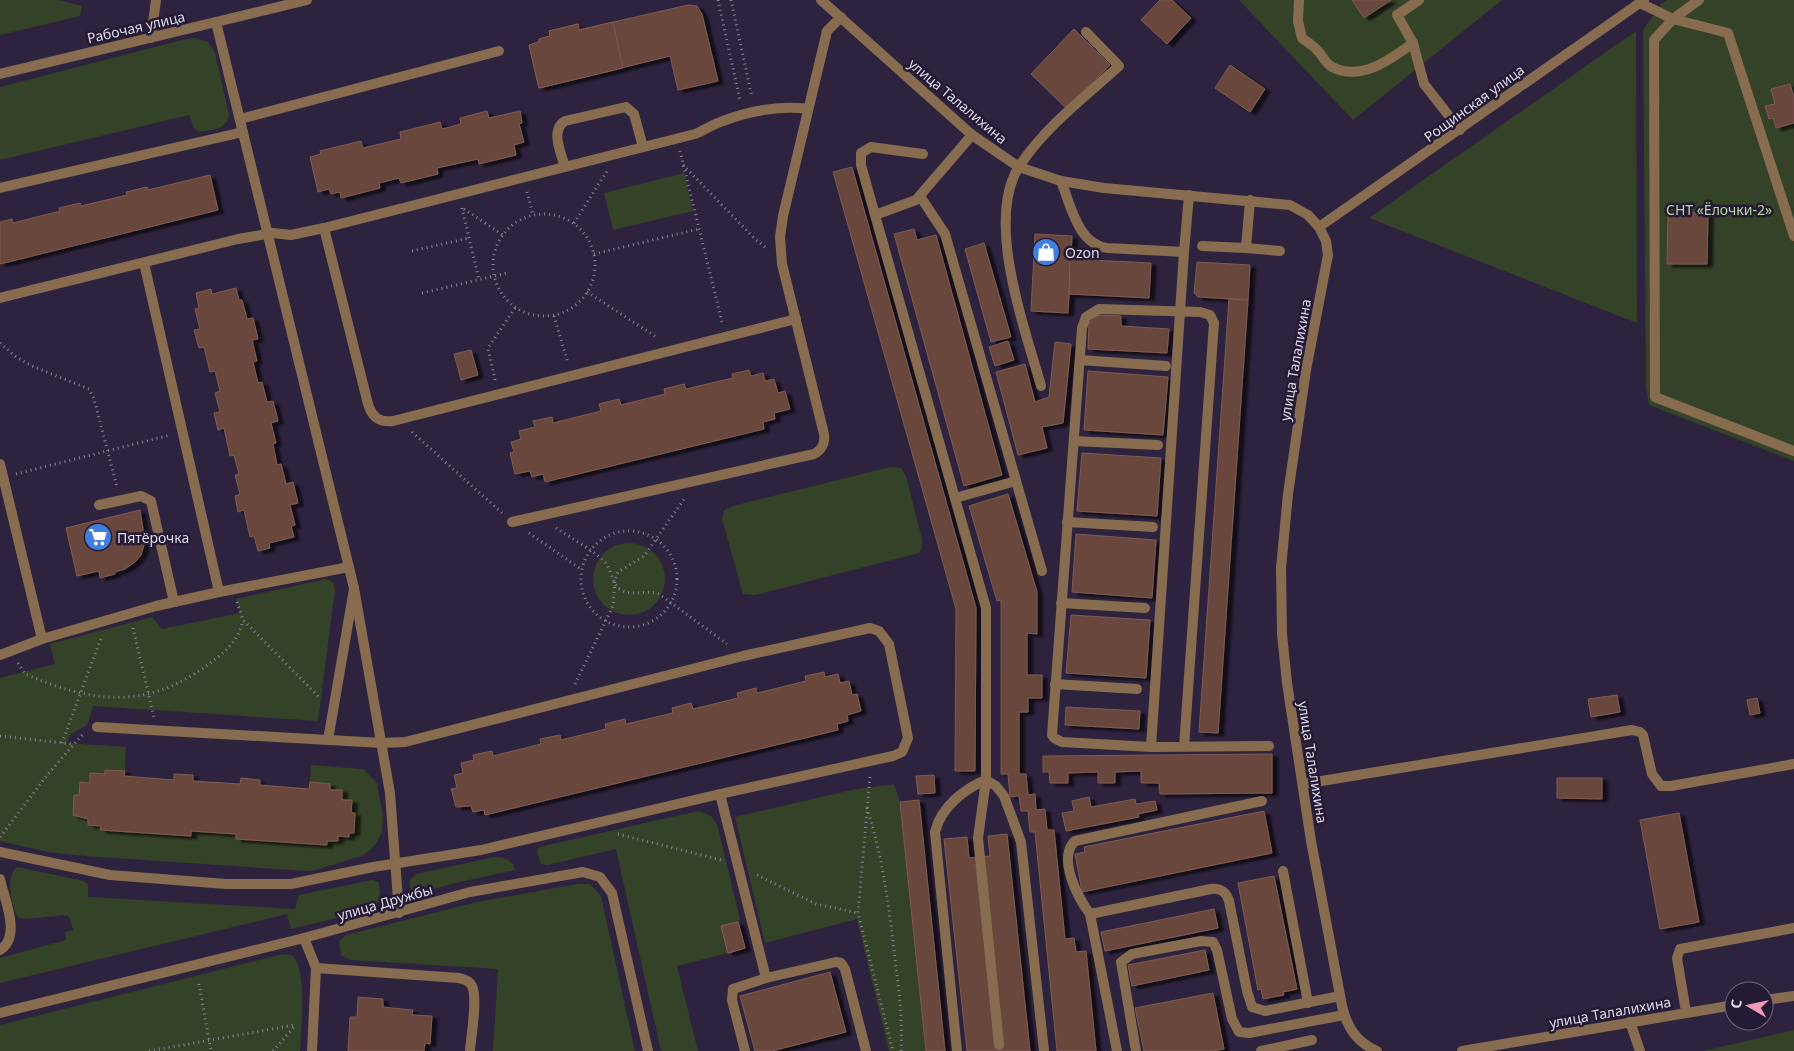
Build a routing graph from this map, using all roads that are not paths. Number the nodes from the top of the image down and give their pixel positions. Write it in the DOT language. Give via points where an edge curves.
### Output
graph roads {
  1 [pos="156,0"];
  2 [pos="307,0"];
  3 [pos="821,0"];
  4 [pos="1298,0"];
  5 [pos="1419,0"];
  6 [pos="1699,0"];
  7 [pos="1642,2"];
  8 [pos="841,17"];
  9 [pos="1673,19"];
  10 [pos="216,22"];
  11 [pos="1086,32"];
  12 [pos="151,38"];
  13 [pos="1413,43"];
  14 [pos="499,51"];
  15 [pos="0,74"];
  16 [pos="808,108"];
  17 [pos="240,119"];
  18 [pos="1460,130"];
  19 [pos="243,132"];
  20 [pos="972,134"];
  21 [pos="643,147"];
  22 [pos="923,154"];
  23 [pos="565,167"];
  24 [pos="1019,167"];
  25 [pos="1061,182"];
  26 [pos="0,188"];
  27 [pos="1189,195"];
  28 [pos="920,196"];
  29 [pos="1250,200"];
  30 [pos="875,214"];
  31 [pos="1319,227"];
  32 [pos="324,228"];
  33 [pos="269,234"];
  34 [pos="1794,236"];
  35 [pos="1202,246"];
  36 [pos="1246,248"];
  37 [pos="1280,251"];
  38 [pos="1184,252"];
  39 [pos="144,263"];
  40 [pos="0,298"];
  41 [pos="1180,310"];
  42 [pos="796,318"];
  43 [pos="1080,360"];
  44 [pos="1166,366"];
  45 [pos="1041,386"];
  46 [pos="1074,441"];
  47 [pos="1158,446"];
  48 [pos="1794,450"];
  49 [pos="0,464"];
  50 [pos="1016,481"];
  51 [pos="956,498"];
  52 [pos="99,506"];
  53 [pos="512,522"];
  54 [pos="1067,522"];
  55 [pos="1153,527"];
  56 [pos="349,567"];
  57 [pos="1042,571"];
  58 [pos="354,588"];
  59 [pos="219,592"];
  60 [pos="174,602"];
  61 [pos="1061,603"];
  62 [pos="1146,608"];
  63 [pos="42,639"];
  64 [pos="0,654"];
  65 [pos="1055,684"];
  66 [pos="1137,689"];
  67 [pos="97,727"];
  68 [pos="328,740"];
  69 [pos="382,743"];
  70 [pos="1269,746"];
  71 [pos="1151,747"];
  72 [pos="1184,747"];
  73 [pos="1794,764"];
  74 [pos="986,780"];
  75 [pos="1303,784"];
  76 [pos="720,794"];
  77 [pos="1262,801"];
  78 [pos="1,854"];
  79 [pos="395,864"];
  80 [pos="1283,871"];
  81 [pos="0,879"];
  82 [pos="399,913"];
  83 [pos="1090,914"];
  84 [pos="1794,928"];
  85 [pos="304,938"];
  86 [pos="0,950"];
  87 [pos="316,968"];
  88 [pos="766,978"];
  89 [pos="1340,996"];
  90 [pos="1794,996"];
  91 [pos="1774,999"];
  92 [pos="1308,1003"];
  93 [pos="1724,1006"];
  94 [pos="1686,1012"];
  95 [pos="0,1013"];
  96 [pos="1344,1015"];
  97 [pos="1630,1022"];
  98 [pos="1312,1040"];
  99 [pos="999,1045"];
  100 [pos="1364,1048"];
  101 [pos="312,1051"];
  102 [pos="470,1051"];
  103 [pos="648,1051"];
  104 [pos="745,1051"];
  105 [pos="866,1051"];
  106 [pos="957,1051"];
  107 [pos="1044,1051"];
  108 [pos="1117,1051"];
  109 [pos="1136,1051"];
  110 [pos="1261,1051"];
  111 [pos="1377,1051"];
  112 [pos="1462,1051"];
  113 [pos="1640,1051"];
  1 -- 12 [label="street"];
  2 -- 10 [label="street, Рабочая улица"];
  3 -- 8 [label="street, улица Талалихина"];
  4 -- 13 [label="street" via="1302,38 1331,67 1349,72 1370,69 1390,60"];
  5 -- 13 [label="street" via="1397,15"];
  6 -- 9 [label="street"];
  7 -- 9 [label="street"];
  7 -- 18 [label="street, Рощинская улица"];
  8 -- 16 [label="street" via="827,30"];
  8 -- 20 [label="street, улица Талалихина"];
  9 -- 34 [label="street" via="1728,33"];
  9 -- 48 [label="street" via="1654,40 1655,396"];
  10 -- 12 [label="street, Рабочая улица"];
  10 -- 17 [label="street"];
  11 -- 24 [label="street" via="1119,66 1040,139"];
  12 -- 15 [label="street, Рабочая улица"];
  13 -- 18 [label="street" via="1424,84"];
  14 -- 17 [label="street"];
  16 -- 21 [label="street" via="789,106 755,112"];
  16 -- 42 [label="street" via="782,216 780,250"];
  17 -- 19 [label="street"];
  18 -- 31 [label="street, Рощинская улица"];
  19 -- 26 [label="street"];
  19 -- 33 [label="street"];
  20 -- 24 [label="street, улица Талалихина"];
  20 -- 28 [label="street"];
  21 -- 23 [label="street"];
  21 -- 23 [label="street" via="630,108 565,121 557,135"];
  22 -- 30 [label="street" via="871,148 861,153 860,165"];
  23 -- 32 [label="street"];
  24 -- 25 [label="street, улица Талалихина"];
  24 -- 45 [label="street" via="1010,194 1006,244 1011,275"];
  25 -- 27 [label="street, улица Талалихина"];
  25 -- 38 [label="street" via="1084,235 1092,244 1108,248"];
  27 -- 29 [label="street, улица Талалихина"];
  27 -- 38 [label="street"];
  28 -- 30 [label="street" via="906,205"];
  28 -- 50 [label="street" via="945,234"];
  29 -- 31 [label="street, улица Талалихина" via="1296,208"];
  29 -- 36 [label="street"];
  30 -- 51 [label="street"];
  31 -- 75 [label="street, улица Талалихина" via="1328,255 1292,456 1282,568 1284,658"];
  32 -- 33 [label="street"];
  32 -- 42 [label="street" via="370,410 382,421 398,420"];
  33 -- 39 [label="street"];
  33 -- 56 [label="street"];
  35 -- 36 [label="street"];
  36 -- 37 [label="street"];
  38 -- 41 [label="street"];
  39 -- 40 [label="street"];
  39 -- 59 [label="street"];
  41 -- 43 [label="street" via="1095,310 1084,322"];
  41 -- 71 [label="street"];
  41 -- 72 [label="street" via="1206,312 1214,323"];
  42 -- 53 [label="street" via="824,434 822,447 814,454"];
  43 -- 44 [label="street"];
  43 -- 46 [label="street"];
  46 -- 47 [label="street"];
  46 -- 54 [label="street"];
  49 -- 63 [label="street"];
  50 -- 51 [label="street"];
  50 -- 57 [label="street"];
  51 -- 74 [label="street" via="987,615"];
  52 -- 60 [label="street" via="141,496 151,501"];
  54 -- 55 [label="street"];
  54 -- 61 [label="street"];
  56 -- 58 [label="street"];
  56 -- 59 [label="street"];
  58 -- 68 [label="street"];
  58 -- 69 [label="street"];
  59 -- 60 [label="street"];
  60 -- 63 [label="street"];
  61 -- 62 [label="street"];
  61 -- 65 [label="street"];
  63 -- 64 [label="street"];
  65 -- 66 [label="street"];
  65 -- 71 [label="street" via="1051,730 1058,741"];
  67 -- 68 [label="street"];
  68 -- 69 [label="street"];
  69 -- 76 [label="street" via="416,739 864,628 879,631 888,644 908,738 902,752"];
  69 -- 79 [label="street" via="391,802"];
  70 -- 72 [label="street"];
  71 -- 72 [label="street"];
  73 -- 75 [label="street" via="1661,786 1652,774 1644,735 1632,730"];
  74 -- 99 [label="street" via="978,838"];
  74 -- 106 [label="street" via="953,802 939,819 935,832"];
  74 -- 107 [label="street" via="1004,796 1021,842"];
  75 -- 89 [label="street, улица Талалихина" via="1320,896"];
  76 -- 79 [label="street" via="481,850"];
  76 -- 88 [label="street"];
  77 -- 83 [label="street" via="1075,841 1068,854 1073,883 1077,896"];
  78 -- 79 [label="street" via="110,875 251,885 304,882"];
  79 -- 82 [label="street"];
  80 -- 92 [label="street"];
  81 -- 86 [label="street" via="11,929 8,943"];
  82 -- 85 [label="street, улица Дружбы"];
  82 -- 103 [label="street, улица Дружбы" via="506,885 578,872 600,876 609,886 615,902"];
  83 -- 92 [label="street" via="1220,889 1229,901 1252,1007 1265,1011"];
  83 -- 108 [label="street"];
  84 -- 94 [label="street" via="1680,949 1677,958"];
  85 -- 87 [label="street"];
  85 -- 95 [label="street, улица Дружбы"];
  87 -- 101 [label="street"];
  87 -- 102 [label="street" via="468,981 474,996"];
  88 -- 104 [label="street" via="739,986 731,992"];
  88 -- 105 [label="street" via="834,962 841,964"];
  89 -- 92 [label="street"];
  89 -- 96 [label="street, улица Талалихина"];
  90 -- 91 [label="street"];
  93 -- 94 [label="street, улица Талалихина"];
  94 -- 97 [label="street, улица Талалихина"];
  96 -- 100 [label="street, улица Талалихина" via="1350,1030"];
  96 -- 109 [label="street" via="1249,1033 1239,1032 1232,1019 1218,950 1213,942 1201,941 1132,954 1121,962"];
  97 -- 112 [label="street, улица Талалихина"];
  97 -- 113 [label="street"];
  98 -- 110 [label="street"];
  100 -- 111 [label="street, улица Талалихина"];
}
